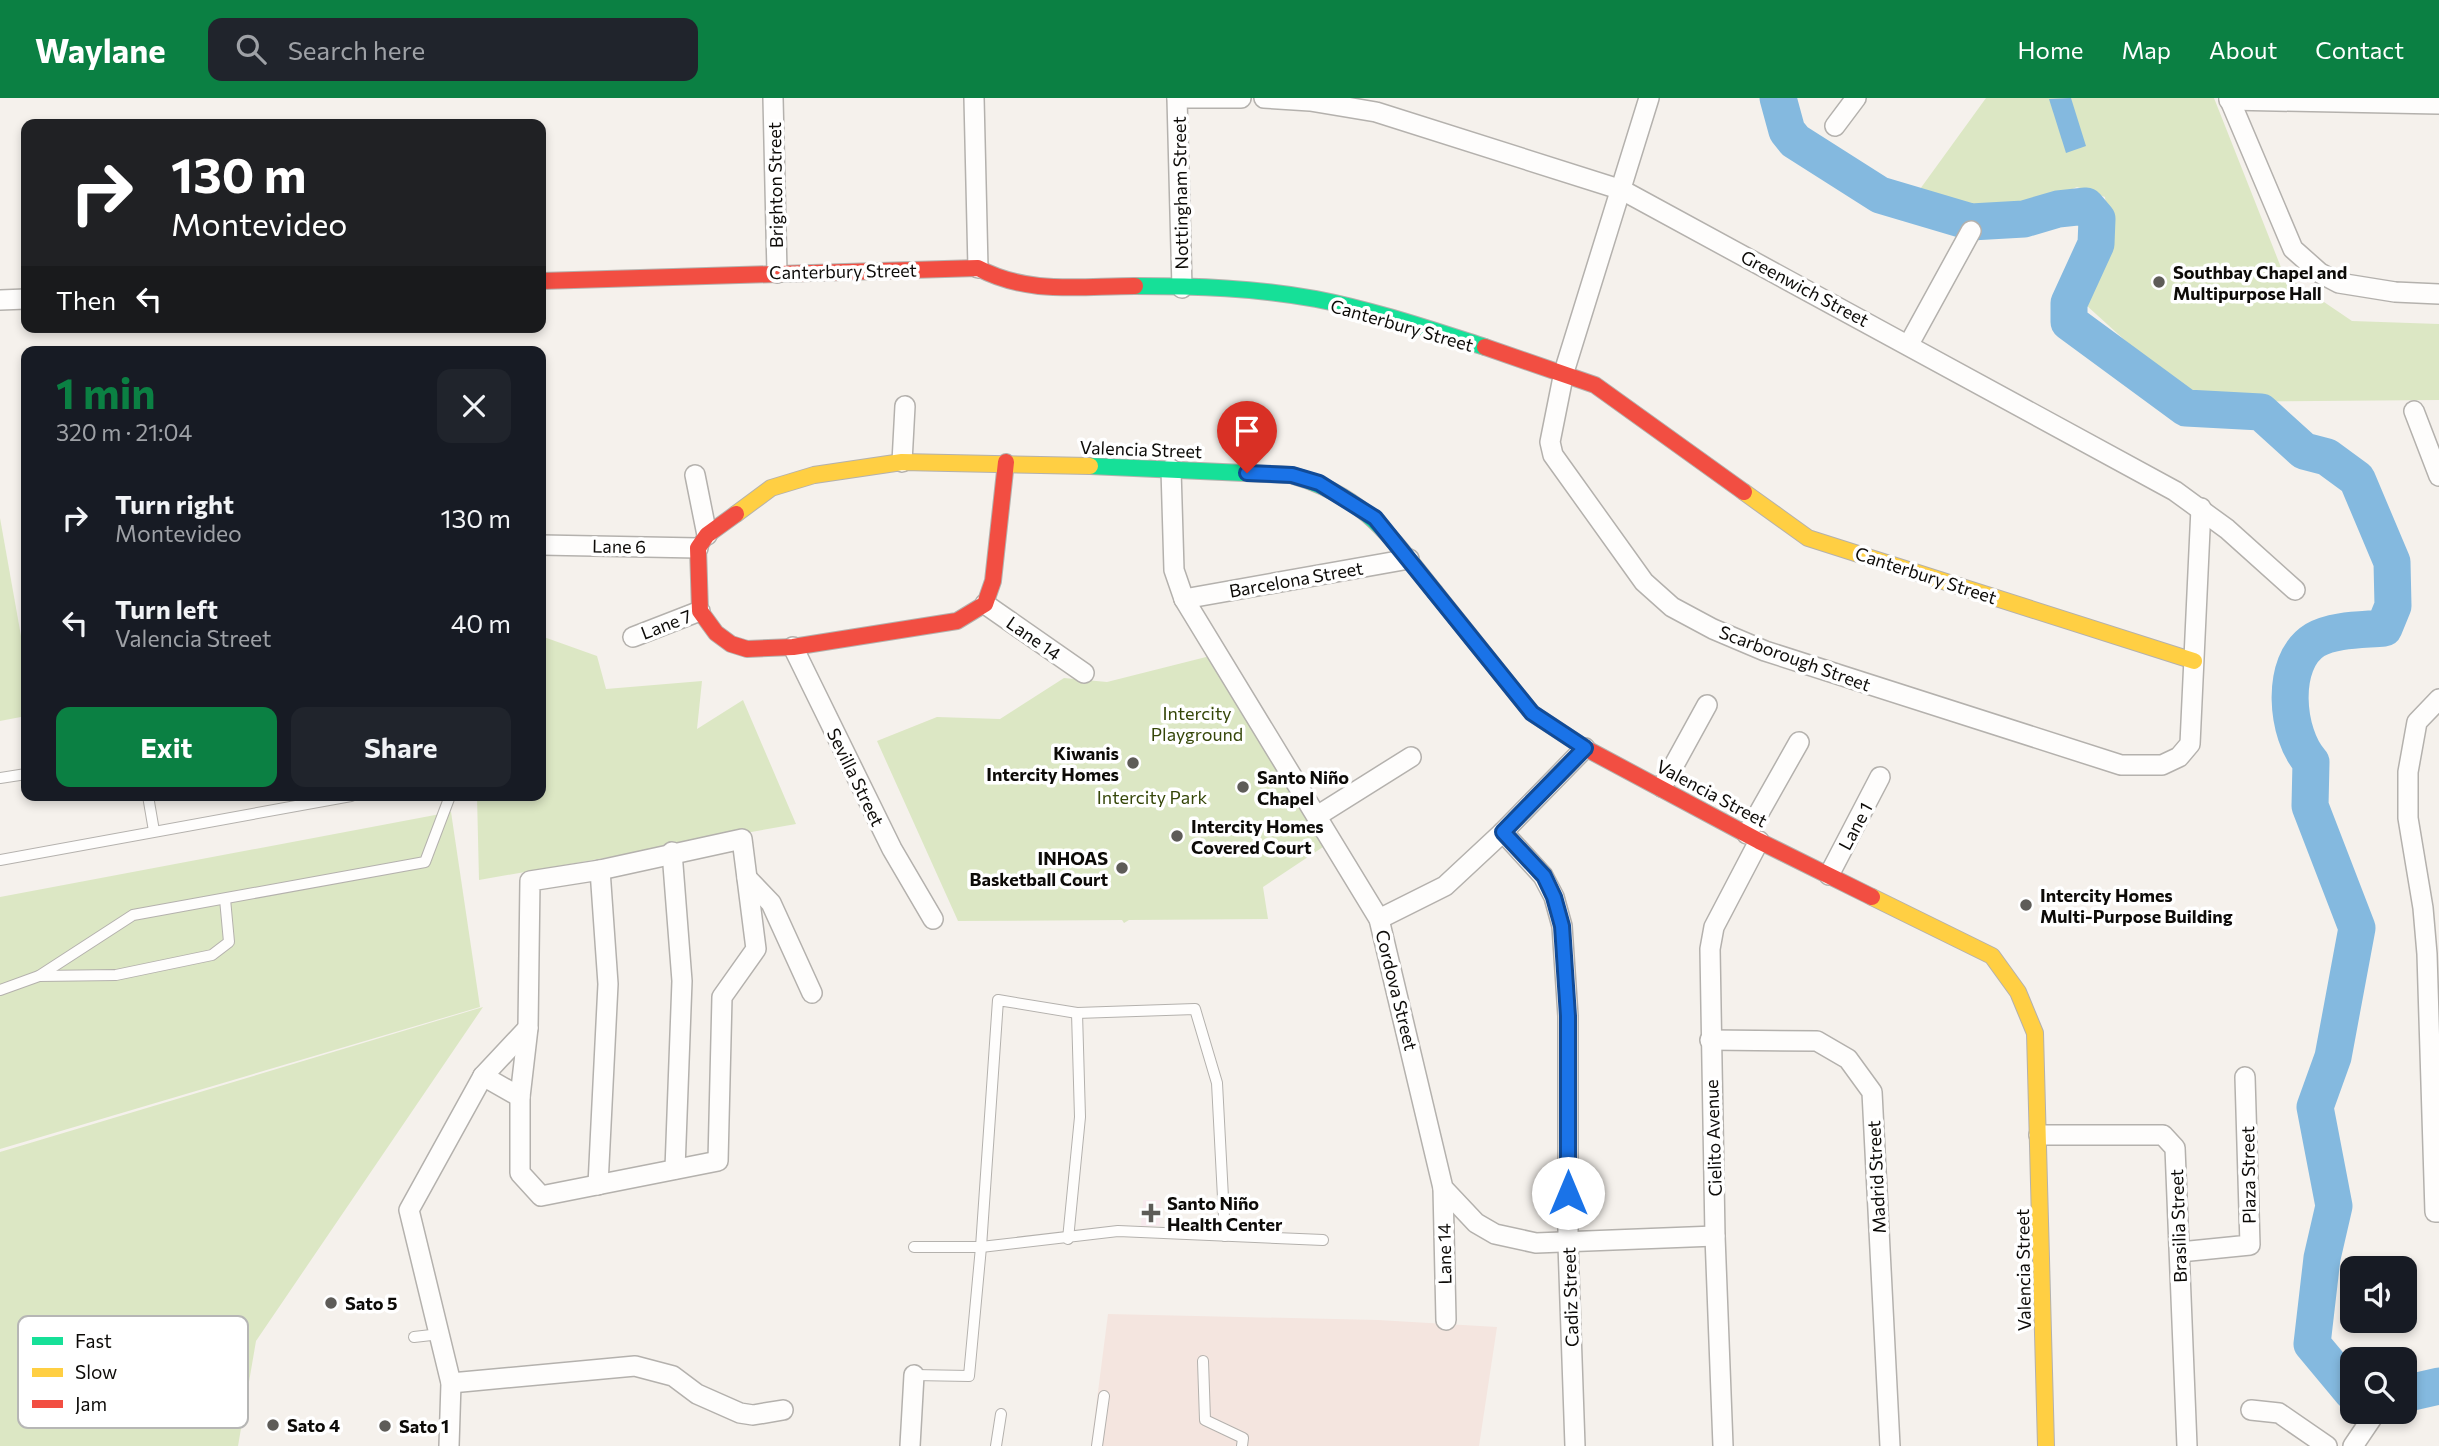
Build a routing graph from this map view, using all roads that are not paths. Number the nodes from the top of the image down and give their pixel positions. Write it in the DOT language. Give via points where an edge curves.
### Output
graph roads {
  1 [pos="774,98"];
  2 [pos="974,98"];
  3 [pos="1177,98"];
  4 [pos="1241,98"];
  5 [pos="1264,98"];
  6 [pos="1649,98"];
  7 [pos="1856,98"];
  8 [pos="2229,99"];
  9 [pos="2411,100"];
  10 [pos="2439,104"];
  11 [pos="1835,126"];
  12 [pos="1622,190"];
  13 [pos="1971,230"];
  14 [pos="978,268"];
  15 [pos="777,273"];
  16 [pos="546,281"];
  17 [pos="1182,288"];
  18 [pos="2439,294"];
  19 [pos="21,299"];
  20 [pos="0,300"];
  21 [pos="1909,344"];
  22 [pos="1564,372"];
  23 [pos="905,406"];
  24 [pos="2414,411"];
  25 [pos="902,462"];
  26 [pos="1006,463"];
  27 [pos="1171,469"];
  28 [pos="695,475"];
  29 [pos="2439,476"];
  30 [pos="2201,508"];
  31 [pos="703,541"];
  32 [pos="546,545"];
  33 [pos="1409,559"];
  34 [pos="2295,590"];
  35 [pos="1184,598"];
  36 [pos="985,604"];
  37 [pos="700,611"];
  38 [pos="633,637"];
  39 [pos="793,647"];
  40 [pos="2194,661"];
  41 [pos="1083,673"];
  42 [pos="2439,699"];
  43 [pos="1707,705"];
  44 [pos="1799,742"];
  45 [pos="1585,748"];
  46 [pos="1411,757"];
  47 [pos="21,775"];
  48 [pos="1880,777"];
  49 [pos="0,778"];
  50 [pos="1662,787"];
  51 [pos="149,801"];
  52 [pos="323,801"];
  53 [pos="448,801"];
  54 [pos="1317,816"];
  55 [pos="154,831"];
  56 [pos="1503,832"];
  57 [pos="1753,837"];
  58 [pos="672,852"];
  59 [pos="0,860"];
  60 [pos="600,870"];
  61 [pos="1829,875"];
  62 [pos="747,877"];
  63 [pos="225,899"];
  64 [pos="928,912"];
  65 [pos="1380,919"];
  66 [pos="789,943"];
  67 [pos="757,949"];
  68 [pos="39,976"];
  69 [pos="0,990"];
  70 [pos="812,993"];
  71 [pos="1077,1013"];
  72 [pos="528,1027"];
  73 [pos="1710,1040"];
  74 [pos="483,1076"];
  75 [pos="2245,1077"];
  76 [pos="520,1097"];
  77 [pos="2039,1135"];
  78 [pos="675,1169"];
  79 [pos="598,1185"];
  80 [pos="1443,1188"];
  81 [pos="2439,1212"];
  82 [pos="1225,1236"];
  83 [pos="1715,1236"];
  84 [pos="1068,1239"];
  85 [pos="1323,1240"];
  86 [pos="1568,1244"];
  87 [pos="914,1247"];
  88 [pos="981,1247"];
  89 [pos="2180,1252"];
  90 [pos="1446,1320"];
  91 [pos="440,1334"];
  92 [pos="414,1337"];
  93 [pos="1203,1361"];
  94 [pos="914,1375"];
  95 [pos="451,1383"];
  96 [pos="1104,1396"];
  97 [pos="783,1410"];
  98 [pos="2251,1410"];
  99 [pos="1001,1414"];
  100 [pos="2368,1424"];
  101 [pos="449,1446"];
  102 [pos="909,1446"];
  103 [pos="996,1446"];
  104 [pos="1097,1446"];
  105 [pos="1242,1446"];
  106 [pos="1575,1446"];
  107 [pos="1723,1446"];
  108 [pos="1890,1446"];
  109 [pos="2046,1446"];
  110 [pos="2187,1446"];
  111 [pos="2327,1446"];
  112 [pos="2353,1446"];
  1 -- 15 [label="street, Brighton Street"];
  2 -- 14 [label="street"];
  3 -- 4 [label="street"];
  3 -- 17 [label="street, Nottingham Street"];
  5 -- 12 [label="street, Greenwich Street" via="1376,112"];
  6 -- 12 [label="street, Scarborough Street"];
  7 -- 11 [label="street"];
  8 -- 9 [label="street"];
  8 -- 18 [label="street" via="2293,249 2339,283"];
  9 -- 10 [label="street"];
  12 -- 21 [label="street, Greenwich Street"];
  12 -- 22 [label="street, Scarborough Street"];
  13 -- 21 [label="street"];
  14 -- 15 [label="street, Canterbury Street"];
  14 -- 17 [label="street, Canterbury Street" via="1023,286"];
  15 -- 16 [label="street, Canterbury Street"];
  17 -- 22 [label="street, Canterbury Street" via="1283,294 1355,309"];
  19 -- 20 [label="street"];
  21 -- 30 [label="street, Greenwich Street"];
  22 -- 40 [label="street, Canterbury Street" via="1595,385 1666,433 1808,538"];
  22 -- 40 [label="street, Scarborough Street" via="1550,442 1553,456 1644,582 1672,607 1713,629 1765,651 1949,711 2121,765 2147,767 2179,757 2190,744"];
  23 -- 25 [label="street"];
  24 -- 29 [label="street"];
  25 -- 26 [label="street, Valencia Street"];
  25 -- 31 [label="street, Valencia Street" via="814,475 771,488"];
  26 -- 27 [label="street, Valencia Street"];
  26 -- 36 [label="street" via="993,581"];
  27 -- 33 [label="street, Valencia Street" via="1292,475 1319,483 1375,518"];
  27 -- 35 [label="street, Cordova Street" via="1174,570"];
  28 -- 31 [label="street"];
  30 -- 34 [label="street, Greenwich Street"];
  30 -- 40 [label="street, Scarborough Street"];
  31 -- 32 [label="street, Lane 6"];
  31 -- 37 [label="street"];
  33 -- 35 [label="street, Barcelona Street"];
  33 -- 45 [label="street, Valencia Street" via="1532,713"];
  35 -- 54 [label="street, Cordova Street"];
  36 -- 39 [label="street" via="957,621"];
  36 -- 41 [label="street, Lane 14"];
  37 -- 38 [label="street, Lane 7"];
  37 -- 39 [label="street" via="731,644 747,649"];
  39 -- 64 [label="street, Sevilla Street"];
  42 -- 81 [label="street" via="2417,722 2408,772 2408,818 2425,931 2435,1212"];
  43 -- 50 [label="street"];
  44 -- 57 [label="street, Cielito Avenue"];
  45 -- 50 [label="street, Valencia Street"];
  45 -- 56 [label="street"];
  46 -- 54 [label="street"];
  47 -- 49 [label="lane"];
  48 -- 61 [label="street, Lane 1"];
  50 -- 57 [label="street, Valencia Street"];
  51 -- 55 [label="lane"];
  52 -- 55 [label="lane"];
  53 -- 63 [label="lane" via="425,862"];
  54 -- 65 [label="street, Cordova Street"];
  55 -- 59 [label="lane"];
  56 -- 65 [label="street" via="1445,886"];
  56 -- 86 [label="street, Cadiz Street" via="1544,876 1562,926 1568,1016"];
  57 -- 61 [label="street, Valencia Street"];
  57 -- 73 [label="street, Cielito Avenue" via="1714,927"];
  58 -- 60 [label="street"];
  58 -- 62 [label="street" via="742,839"];
  58 -- 78 [label="street" via="682,981"];
  60 -- 72 [label="street" via="530,880"];
  60 -- 79 [label="street" via="608,984"];
  61 -- 77 [label="street, Valencia Street" via="1992,956 2011,979 2026,1004 2035,1033"];
  62 -- 66 [label="street" via="771,903"];
  62 -- 67 [label="street"];
  63 -- 68 [label="lane" via="132,915"];
  63 -- 68 [label="lane" via="229,942 212,955 116,975"];
  65 -- 80 [label="street, Cordova Street"];
  66 -- 67 [label="street"];
  66 -- 70 [label="street"];
  67 -- 78 [label="street" via="722,997 718,1161"];
  68 -- 69 [label="lane"];
  71 -- 82 [label="lane" via="1195,1009 1217,1083"];
  71 -- 84 [label="lane" via="1080,1118"];
  71 -- 88 [label="lane" via="998,1000"];
  72 -- 74 [label="street"];
  72 -- 76 [label="street"];
  73 -- 83 [label="street, Cielito Avenue"];
  73 -- 108 [label="street, Madrid Street" via="1817,1041 1848,1059 1872,1092"];
  74 -- 76 [label="street"];
  74 -- 91 [label="street" via="409,1210"];
  75 -- 89 [label="street, Plaza Street" via="2250,1245"];
  76 -- 79 [label="street" via="520,1173 541,1196"];
  77 -- 89 [label="street, Brasilia Street" via="2163,1135 2175,1148"];
  77 -- 109 [label="street, Valencia Street"];
  78 -- 79 [label="street"];
  80 -- 86 [label="street" via="1476,1223 1495,1234"];
  80 -- 90 [label="street, Lane 14"];
  82 -- 84 [label="lane" via="1118,1231"];
  82 -- 85 [label="lane"];
  83 -- 86 [label="street"];
  83 -- 107 [label="street, Cielito Avenue"];
  84 -- 88 [label="lane"];
  86 -- 106 [label="street, Cadiz Street"];
  87 -- 88 [label="lane"];
  88 -- 94 [label="lane" via="969,1376"];
  89 -- 110 [label="street, Brasilia Street"];
  91 -- 92 [label="lane"];
  91 -- 95 [label="street"];
  93 -- 105 [label="lane" via="1205,1420 1243,1438"];
  94 -- 102 [label="street"];
  95 -- 97 [label="street" via="635,1366 673,1376 697,1394 740,1413"];
  95 -- 101 [label="street"];
  96 -- 104 [label="lane"];
  98 -- 111 [label="street" via="2279,1413"];
  99 -- 103 [label="lane"];
  100 -- 112 [label="street"];
}
